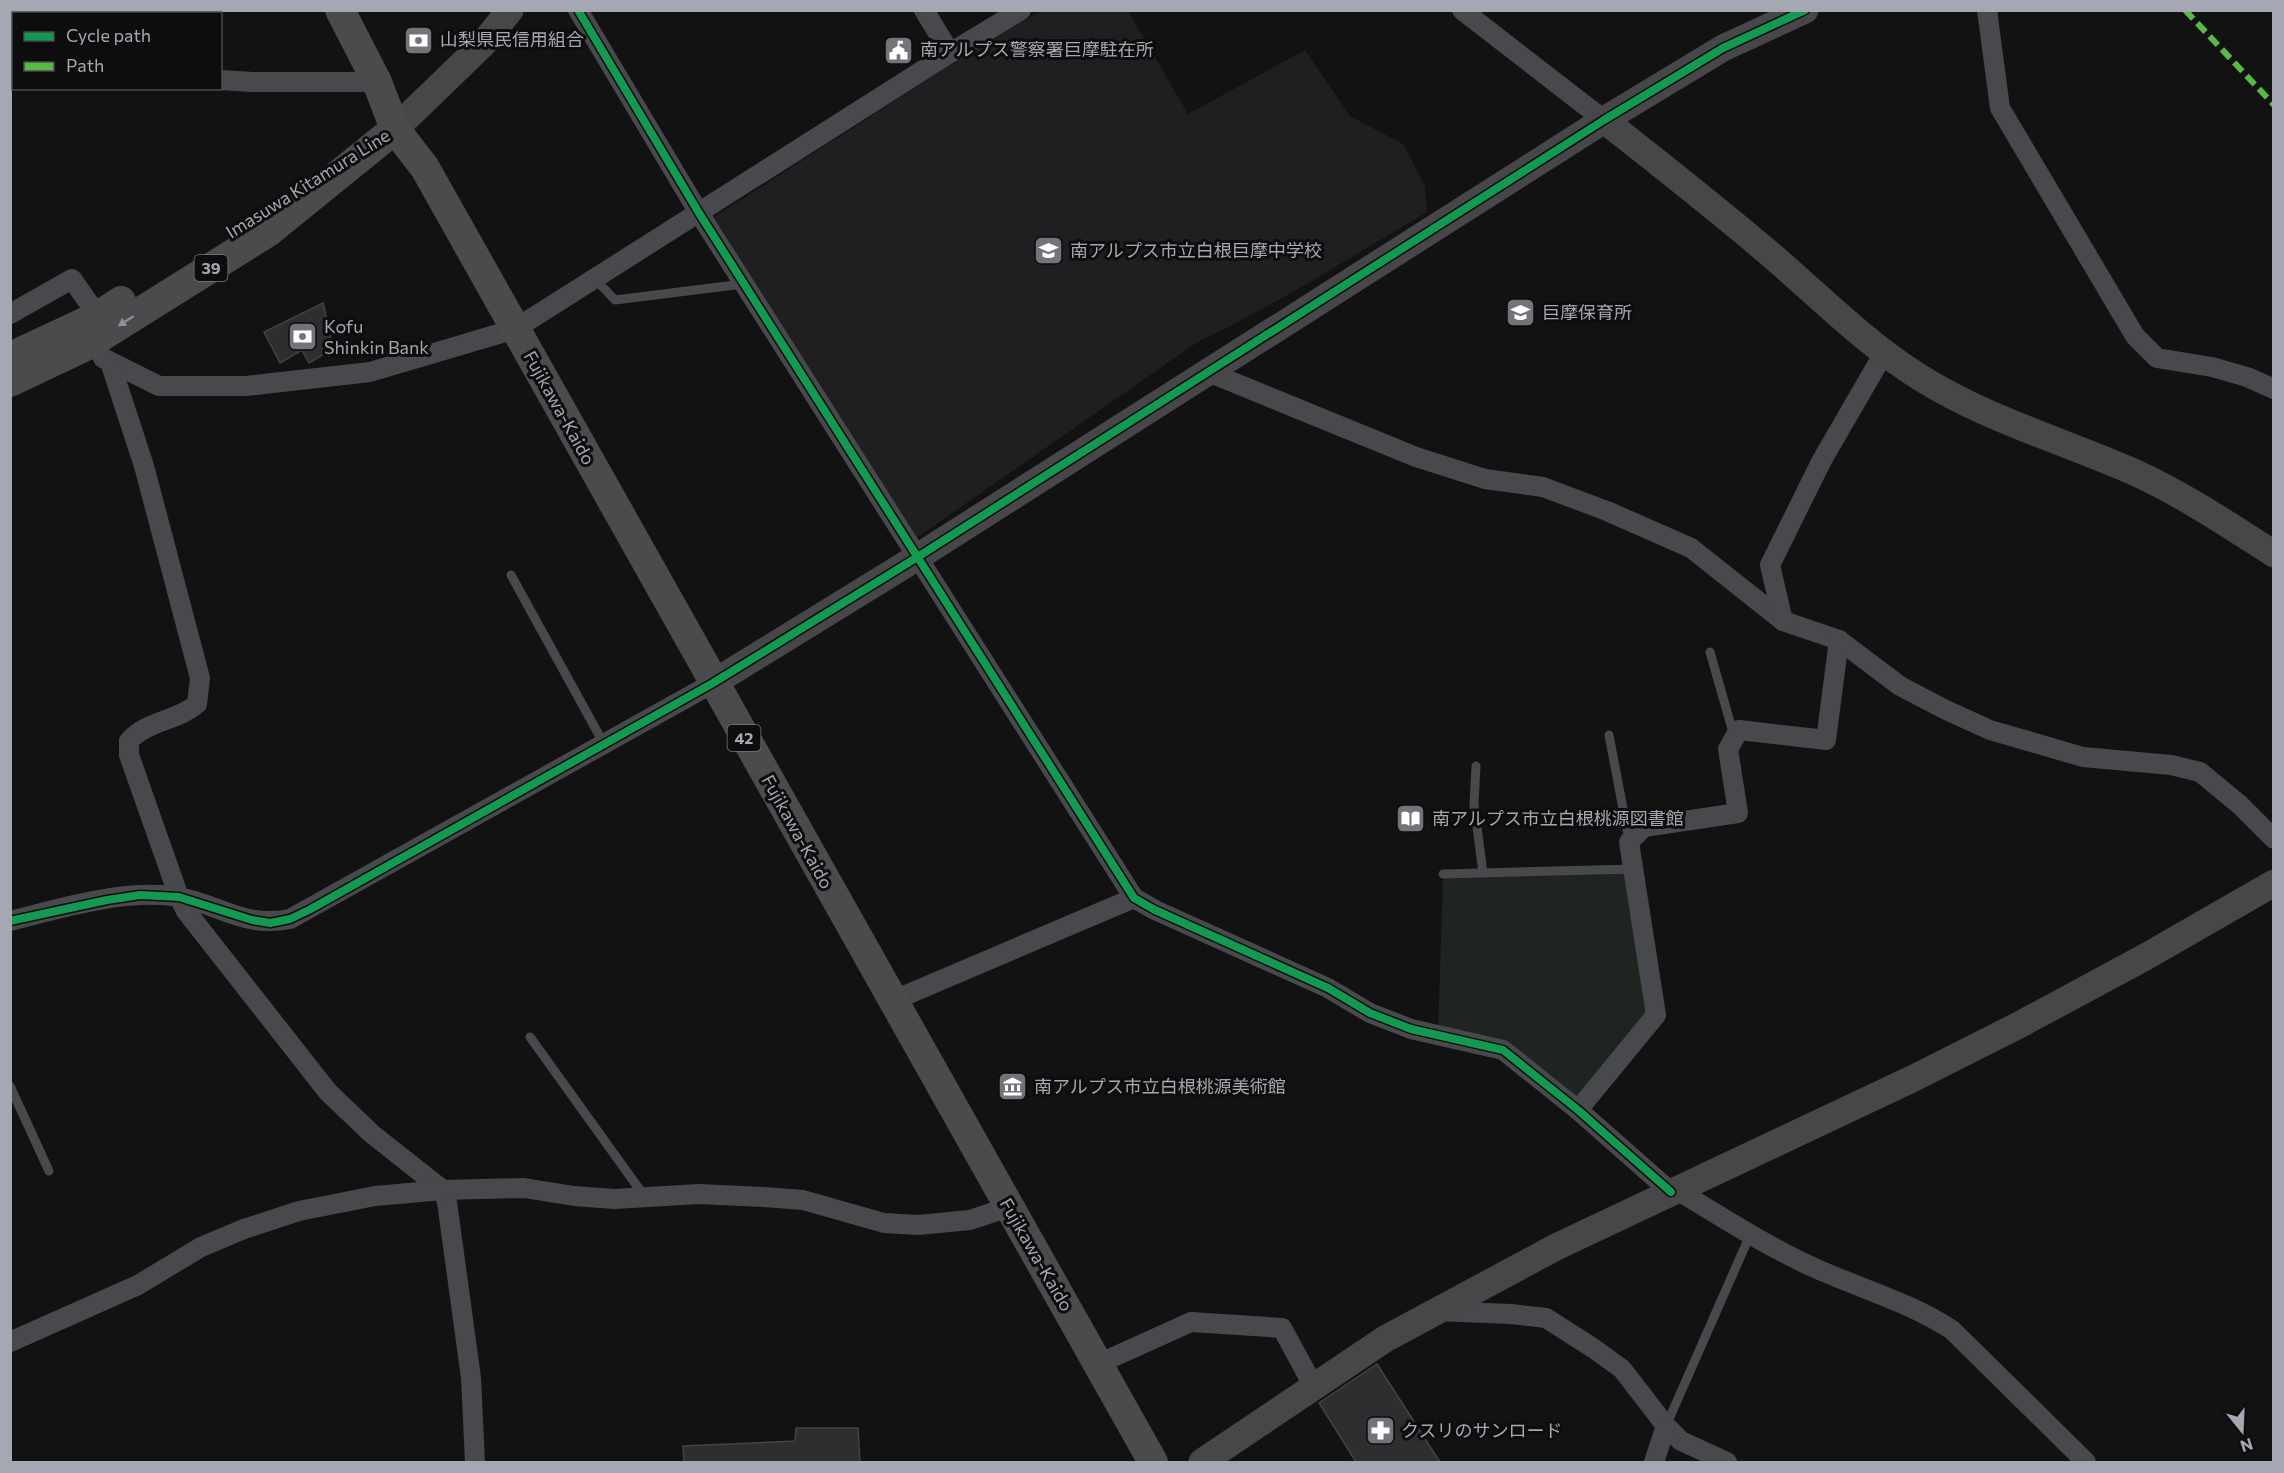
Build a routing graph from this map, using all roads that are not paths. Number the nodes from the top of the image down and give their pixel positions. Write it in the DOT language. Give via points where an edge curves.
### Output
graph roads {
  1 [pos="340,10"];
  2 [pos="510,10"];
  3 [pos="578,10"];
  4 [pos="924,10"];
  5 [pos="1021,10"];
  6 [pos="1462,10"];
  7 [pos="1805,10"];
  8 [pos="1986,10"];
  9 [pos="950,53"];
  10 [pos="222,80"];
  11 [pos="376,82"];
  12 [pos="1604,120"];
  13 [pos="395,129"];
  14 [pos="699,213"];
  15 [pos="594,278"];
  16 [pos="743,284"];
  17 [pos="10,314"];
  18 [pos="98,316"];
  19 [pos="515,329"];
  20 [pos="1884,353"];
  21 [pos="98,354"];
  22 [pos="10,357"];
  23 [pos="1208,372"];
  24 [pos="10,382"];
  25 [pos="2274,389"];
  26 [pos="2274,554"];
  27 [pos="916,558"];
  28 [pos="511,575"];
  29 [pos="1783,621"];
  30 [pos="1839,640"];
  31 [pos="1710,652"];
  32 [pos="713,682"];
  33 [pos="1609,735"];
  34 [pos="1734,738"];
  35 [pos="604,744"];
  36 [pos="1476,766"];
  37 [pos="2274,838"];
  38 [pos="1629,842"];
  39 [pos="1633,869"];
  40 [pos="1483,873"];
  41 [pos="1443,874"];
  42 [pos="2274,884"];
  43 [pos="179,897"];
  44 [pos="1134,898"];
  45 [pos="10,921"];
  46 [pos="892,1001"];
  47 [pos="530,1037"];
  48 [pos="10,1086"];
  49 [pos="1578,1110"];
  50 [pos="49,1171"];
  51 [pos="443,1190"];
  52 [pos="1674,1191"];
  53 [pos="645,1197"];
  54 [pos="1009,1207"];
  55 [pos="1750,1235"];
  56 [pos="1438,1311"];
  57 [pos="10,1342"];
  58 [pos="1098,1364"];
  59 [pos="1314,1387"];
  60 [pos="1666,1426"];
  61 [pos="475,1462"];
  62 [pos="1154,1462"];
  63 [pos="1202,1462"];
  64 [pos="1654,1462"];
  65 [pos="1727,1462"];
  66 [pos="2086,1462"];
  1 -- 11 [label="main road, Fujikawa-Kaido / 42"];
  2 -- 13 [label="street" via="483,44"];
  3 -- 14 [label="street"];
  4 -- 9 [label="street"];
  5 -- 9 [label="street"];
  6 -- 12 [label="street"];
  7 -- 12 [label="street" via="1724,48"];
  8 -- 25 [label="street" via="2000,108 2135,336 2157,358 2212,367"];
  9 -- 14 [label="street"];
  10 -- 11 [label="street"];
  11 -- 13 [label="main road, Fujikawa-Kaido / 42"];
  12 -- 20 [label="street" via="1746,233"];
  12 -- 23 [label="street"];
  13 -- 18 [label="main road, Imasuwa Kitamura Line / 39"];
  13 -- 19 [label="main road, Fujikawa-Kaido / 42" via="425,168"];
  13 -- 21 [label="main road, Imasuwa Kitamura Line / 39, one-way" via="268,232"];
  14 -- 15 [label="street"];
  14 -- 16 [label="street"];
  15 -- 16 [label="lane" via="615,300"];
  15 -- 19 [label="street"];
  16 -- 27 [label="street"];
  17 -- 18 [label="street" via="72,279"];
  18 -- 22 [label="main road, Imasuwa Kitamura Line / 39"];
  19 -- 21 [label="street" via="370,372 246,386 159,386"];
  19 -- 32 [label="main road, Fujikawa-Kaido / 42"];
  20 -- 26 [label="street" via="1974,407 2138,474"];
  20 -- 29 [label="street" via="1822,460 1770,565"];
  21 -- 24 [label="main road, Imasuwa Kitamura Line / 39"];
  21 -- 43 [label="street" via="144,466 200,678 197,704 188,712 136,733 129,741 129,755"];
  23 -- 27 [label="street"];
  23 -- 29 [label="street" via="1416,457 1485,479 1542,487 1618,516 1691,548"];
  27 -- 32 [label="street"];
  27 -- 44 [label="street"];
  28 -- 35 [label="lane"];
  29 -- 30 [label="street"];
  30 -- 34 [label="street" via="1826,740 1739,730"];
  30 -- 37 [label="street" via="1900,686 1990,730 2083,757 2171,765 2200,772"];
  31 -- 34 [label="lane"];
  32 -- 35 [label="street"];
  32 -- 46 [label="main road, Fujikawa-Kaido / 42"];
  33 -- 38 [label="lane"];
  34 -- 38 [label="street" via="1728,749 1738,813 1644,827"];
  35 -- 43 [label="street" via="290,919 270,923 252,920"];
  36 -- 40 [label="lane" via="1474,804"];
  38 -- 39 [label="street"];
  39 -- 40 [label="lane"];
  39 -- 49 [label="street" via="1656,1015"];
  40 -- 41 [label="lane"];
  42 -- 52 [label="street" via="2008,1030"];
  43 -- 45 [label="street" via="118,898"];
  43 -- 51 [label="street" via="328,1092 372,1134"];
  44 -- 46 [label="street"];
  44 -- 49 [label="street" via="1328,988 1370,1013 1411,1029 1503,1050"];
  46 -- 54 [label="main road, Fujikawa-Kaido / 42"];
  47 -- 53 [label="lane"];
  48 -- 50 [label="lane"];
  49 -- 52 [label="street"];
  51 -- 53 [label="street" via="524,1188 614,1199"];
  51 -- 57 [label="street" via="364,1198 299,1211 244,1228 201,1247 138,1285"];
  51 -- 61 [label="street" via="471,1378"];
  52 -- 55 [label="street"];
  52 -- 56 [label="street" via="1556,1246"];
  53 -- 54 [label="street" via="699,1194 803,1200 884,1223 918,1225 970,1220"];
  54 -- 58 [label="main road, Fujikawa-Kaido / 42"];
  55 -- 60 [label="lane"];
  55 -- 66 [label="street" via="1816,1269 1934,1318 1952,1330"];
  56 -- 59 [label="street" via="1385,1339"];
  56 -- 60 [label="street" via="1546,1318 1622,1369"];
  58 -- 59 [label="street" via="1191,1322 1282,1328"];
  58 -- 62 [label="main road, Fujikawa-Kaido / 42"];
  59 -- 63 [label="street"];
  60 -- 64 [label="street"];
  60 -- 65 [label="street" via="1681,1441"];
}
